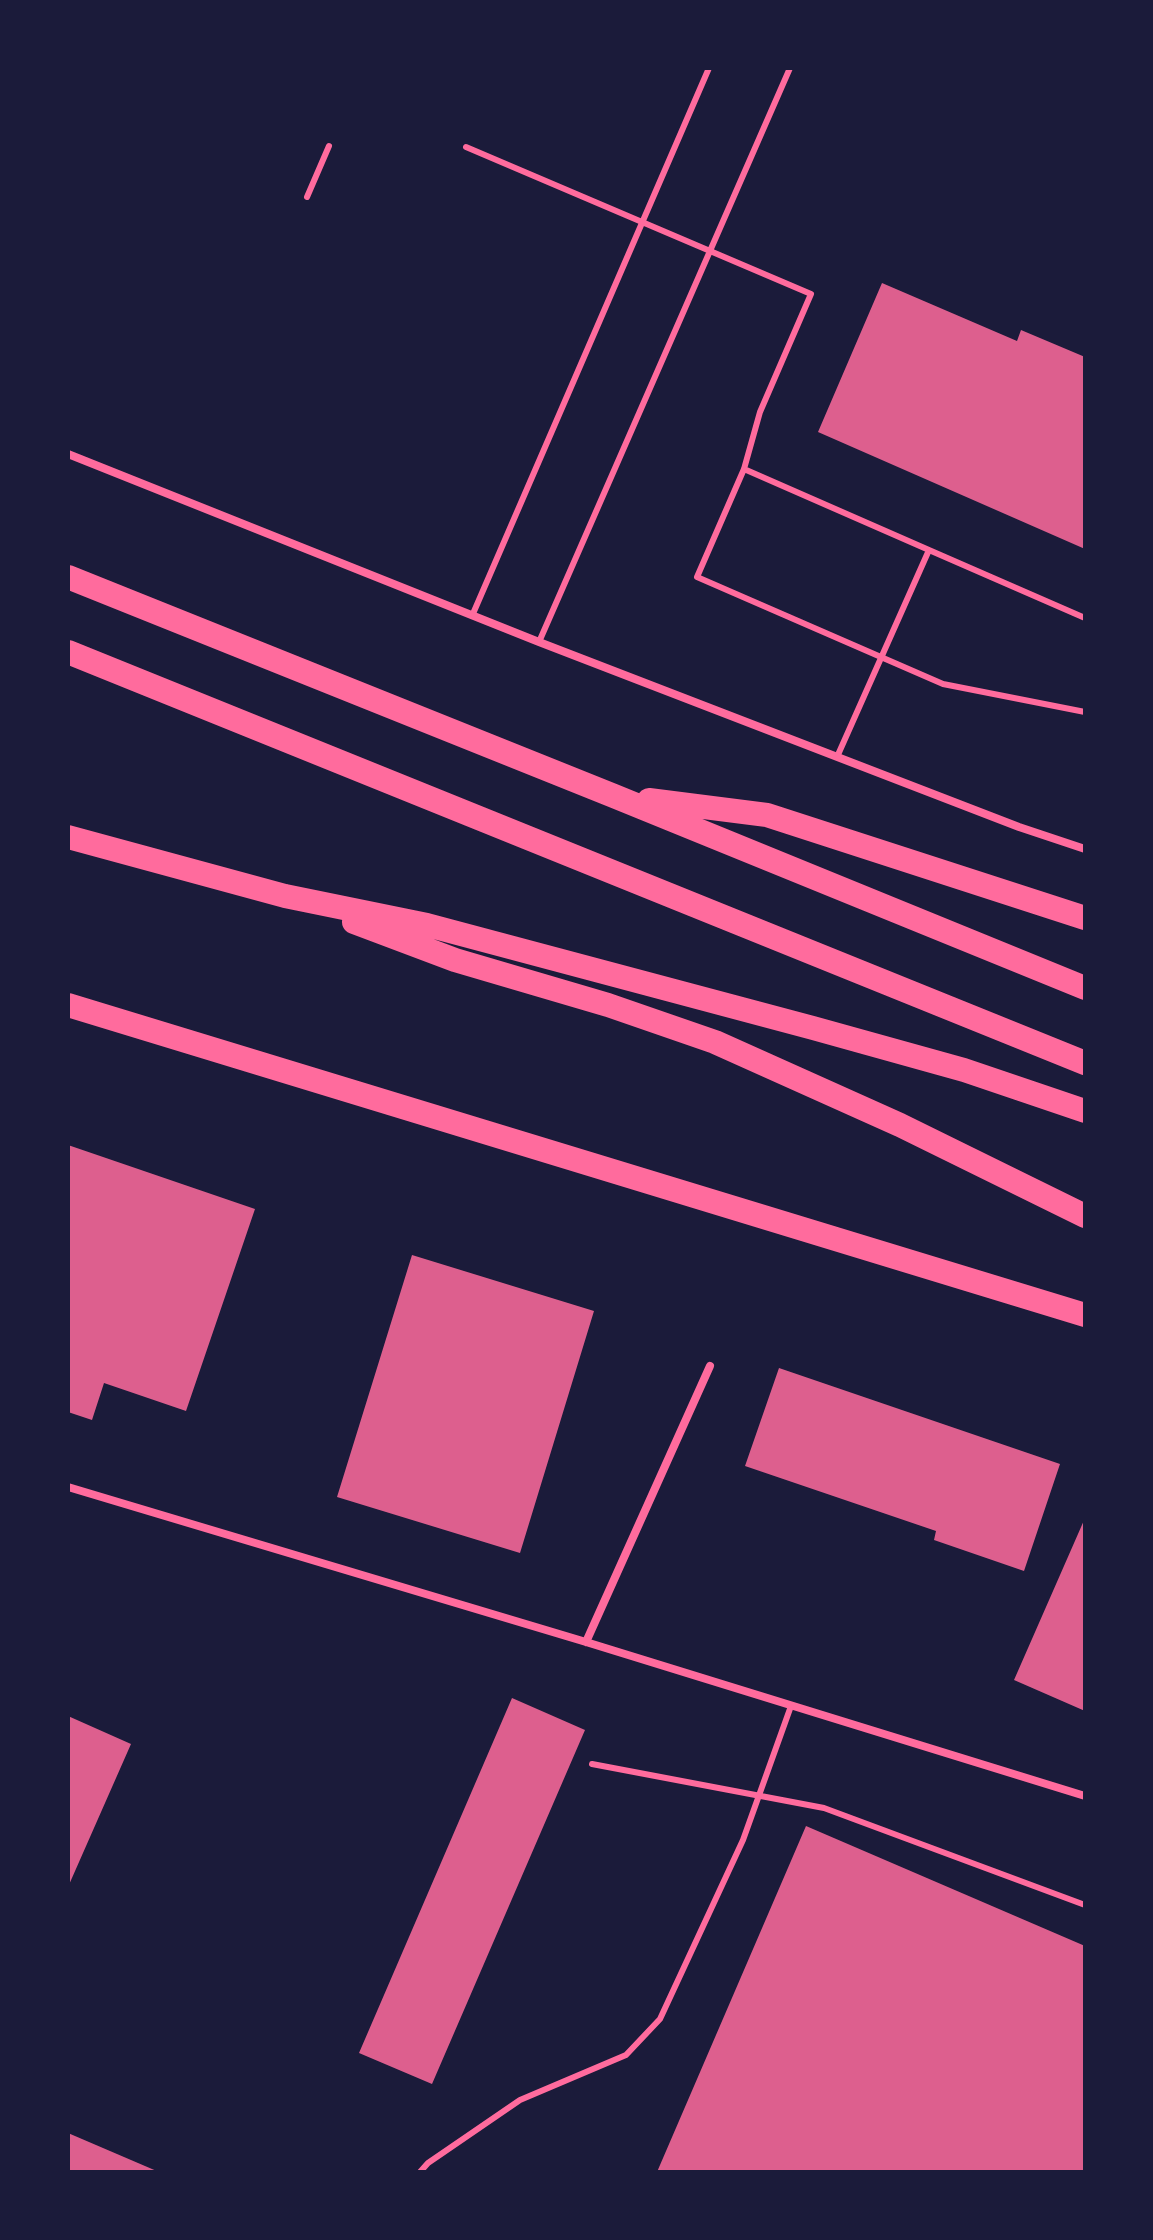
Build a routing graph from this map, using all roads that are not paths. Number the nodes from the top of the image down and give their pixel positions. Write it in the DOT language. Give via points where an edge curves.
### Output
graph roads {
  1 [pos="709,68"];
  2 [pos="790,68"];
  3 [pos="329,146"];
  4 [pos="466,147"];
  5 [pos="307,197"];
  6 [pos="643,223"];
  7 [pos="711,251"];
  8 [pos="68,454"];
  9 [pos="744,469"];
  10 [pos="929,550"];
  11 [pos="68,577"];
  12 [pos="472,616"];
  13 [pos="1085,618"];
  14 [pos="539,642"];
  15 [pos="68,652"];
  16 [pos="882,657"];
  17 [pos="1085,712"];
  18 [pos="837,757"];
  19 [pos="614,796"];
  20 [pos="68,837"];
  21 [pos="1085,849"];
  22 [pos="1085,918"];
  23 [pos="384,925"];
  24 [pos="1085,988"];
  25 [pos="68,1005"];
  26 [pos="1085,1063"];
  27 [pos="1085,1111"];
  28 [pos="1085,1216"];
  29 [pos="1085,1315"];
  30 [pos="710,1366"];
  31 [pos="68,1487"];
  32 [pos="586,1642"];
  33 [pos="791,1706"];
  34 [pos="592,1764"];
  35 [pos="759,1796"];
  36 [pos="1085,1796"];
  37 [pos="1085,1905"];
  38 [pos="420,2172"];
  1 -- 6 [label="lane"];
  2 -- 7 [label="lane"];
  3 -- 5 [label="lane"];
  4 -- 6 [label="lane"];
  6 -- 7 [label="lane"];
  6 -- 12 [label="lane"];
  7 -- 9 [label="lane" via="811,294 760,412"];
  7 -- 14 [label="lane"];
  8 -- 12 [label="street"];
  9 -- 10 [label="lane"];
  9 -- 16 [label="lane" via="697,577"];
  10 -- 13 [label="lane"];
  10 -- 16 [label="lane"];
  11 -- 19 [label="highway"];
  12 -- 14 [label="street"];
  14 -- 18 [label="street"];
  15 -- 26 [label="highway"];
  16 -- 17 [label="lane" via="943,684"];
  16 -- 18 [label="lane"];
  18 -- 21 [label="street"];
  19 -- 22 [label="highway" via="767,815"];
  19 -- 24 [label="highway"];
  20 -- 23 [label="highway"];
  23 -- 27 [label="highway" via="442,929 964,1070"];
  23 -- 28 [label="highway" via="455,960 715,1042"];
  25 -- 29 [label="highway"];
  30 -- 32 [label="street"];
  31 -- 32 [label="street"];
  32 -- 33 [label="street"];
  33 -- 35 [label="lane"];
  33 -- 36 [label="street"];
  34 -- 35 [label="lane"];
  35 -- 37 [label="lane" via="824,1808"];
  35 -- 38 [label="lane" via="660,2019 626,2055 520,2100"];
}
